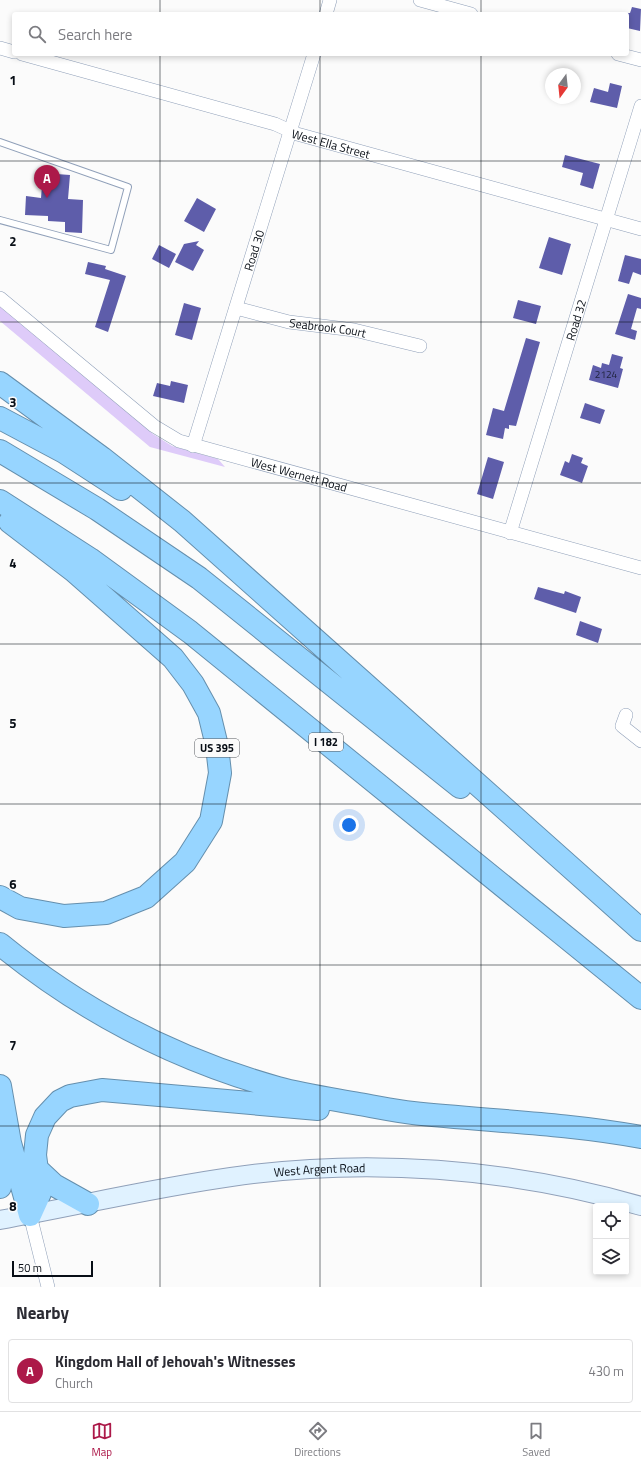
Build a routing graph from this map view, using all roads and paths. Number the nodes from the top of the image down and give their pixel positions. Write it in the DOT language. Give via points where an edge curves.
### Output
graph roads {
  1 [pos="330,0"];
  2 [pos="420,0"];
  3 [pos="327,12"];
  4 [pos="464,12"];
  5 [pos="0,48"];
  6 [pos="12,51"];
  7 [pos="29,56"];
  8 [pos="313,56"];
  9 [pos="626,56"];
  10 [pos="641,60"];
  11 [pos="641,106"];
  12 [pos="291,131"];
  13 [pos="0,142"];
  14 [pos="0,220"];
  15 [pos="607,220"];
  16 [pos="641,229"];
  17 [pos="0,298"];
  18 [pos="236,308"];
  19 [pos="420,346"];
  20 [pos="0,383"];
  21 [pos="0,418"];
  22 [pos="193,446"];
  23 [pos="0,451"];
  24 [pos="0,501"];
  25 [pos="0,514"];
  26 [pos="510,533"];
  27 [pos="216,550"];
  28 [pos="641,568"];
  29 [pos="626,715"];
  30 [pos="641,741"];
  31 [pos="0,896"];
  32 [pos="641,930"];
  33 [pos="0,944"];
  34 [pos="641,998"];
  35 [pos="0,1086"];
  36 [pos="411,1113"];
  37 [pos="641,1137"];
  38 [pos="10,1143"];
  39 [pos="38,1170"];
  40 [pos="0,1187"];
  41 [pos="88,1204"];
  42 [pos="641,1206"];
  43 [pos="30,1214"];
  44 [pos="0,1220"];
  45 [pos="48,1287"];
  1 -- 3 [label="street"];
  2 -- 4 [label="street"];
  5 -- 6 [label="street"];
  7 -- 12 [label="street, West Ella Street" via="267,122"];
  8 -- 12 [label="street, Road 30"];
  9 -- 10 [label="street"];
  11 -- 15 [label="street, Road 32"];
  12 -- 15 [label="street, West Ella Street"];
  12 -- 18 [label="street, Road 30"];
  13 -- 14 [label="lane" via="128,187 111,250"];
  15 -- 16 [label="street, West Ella Street"];
  15 -- 26 [label="street, Road 32"];
  17 -- 22 [label="street, West Wernett Road" via="154,426"];
  18 -- 19 [label="street, Seabrook Court" via="289,322 354,330"];
  18 -- 22 [label="street, Road 30"];
  20 -- 27 [label="highway" via="102,458"];
  21 -- 27 [label="highway" via="64,452"];
  22 -- 26 [label="street, West Wernett Road"];
  23 -- 32 [label="highway" via="97,508 199,578"];
  24 -- 34 [label="highway, I 182" via="90,559 190,632"];
  25 -- 31 [label="highway, US 395" via="74,571 173,658 193,684 209,713 220,773 211,821 185,862 146,897 106,913 64,916 20,908"];
  26 -- 28 [label="street, West Wernett Road"];
  27 -- 32 [label="highway"];
  29 -- 30 [label="street" via="622,726"];
  33 -- 36 [label="highway" via="39,974 111,1019 137,1034 206,1065 316,1097"];
  35 -- 38 [label="highway"];
  36 -- 37 [label="highway" via="534,1122"];
  36 -- 39 [label="highway" via="396,1115 115,1091 81,1092 60,1101 40,1126 35,1155"];
  38 -- 40 [label="highway"];
  38 -- 43 [label="highway"];
  39 -- 41 [label="highway" via="54,1185"];
  39 -- 43 [label="highway" via="40,1193"];
  41 -- 42 [label="main road, West Argent Road" via="232,1176 360,1168 498,1176 557,1185"];
  41 -- 43 [label="main road, West Argent Road"];
  43 -- 44 [label="main road, West Argent Road"];
  43 -- 45 [label="street"];
}
